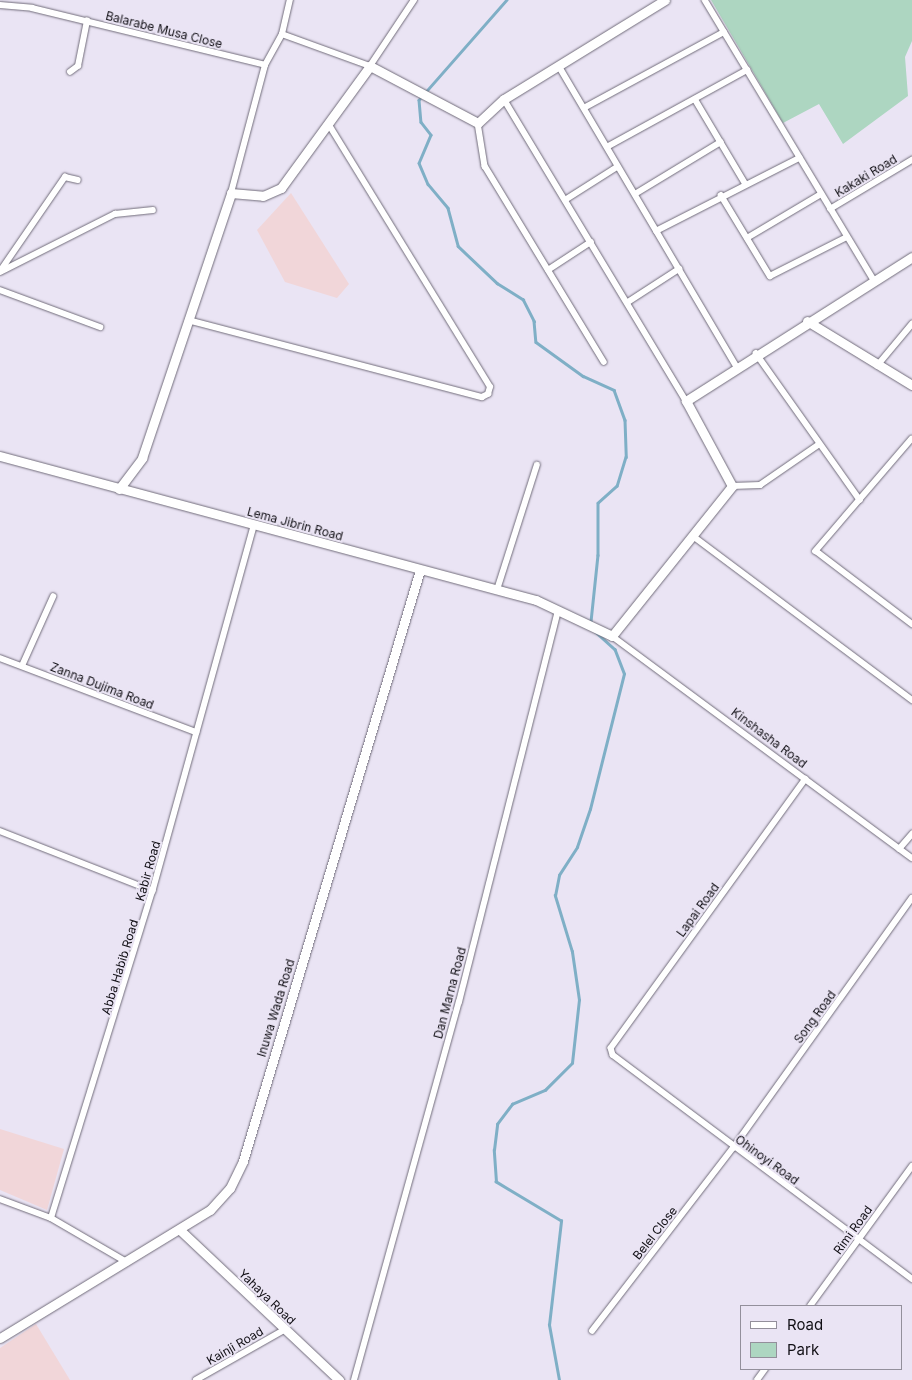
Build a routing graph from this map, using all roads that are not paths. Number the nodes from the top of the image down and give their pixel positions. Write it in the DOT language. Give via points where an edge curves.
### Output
graph roads {
  1 [pos="290,0"];
  2 [pos="414,0"];
  3 [pos="666,0"];
  4 [pos="705,0"];
  5 [pos="0,4"];
  6 [pos="87,21"];
  7 [pos="724,32"];
  8 [pos="282,34"];
  9 [pos="265,65"];
  10 [pos="370,66"];
  11 [pos="559,66"];
  12 [pos="747,70"];
  13 [pos="70,72"];
  14 [pos="695,98"];
  15 [pos="504,99"];
  16 [pos="584,108"];
  17 [pos="478,123"];
  18 [pos="330,125"];
  19 [pos="721,142"];
  20 [pos="607,147"];
  21 [pos="800,158"];
  22 [pos="912,160"];
  23 [pos="617,167"];
  24 [pos="78,180"];
  25 [pos="745,184"];
  26 [pos="231,193"];
  27 [pos="635,194"];
  28 [pos="822,194"];
  29 [pos="721,195"];
  30 [pos="565,200"];
  31 [pos="830,209"];
  32 [pos="153,210"];
  33 [pos="656,231"];
  34 [pos="847,237"];
  35 [pos="747,238"];
  36 [pos="591,242"];
  37 [pos="912,257"];
  38 [pos="679,269"];
  39 [pos="548,270"];
  40 [pos="0,272"];
  41 [pos="874,280"];
  42 [pos="0,290"];
  43 [pos="628,302"];
  44 [pos="188,320"];
  45 [pos="806,321"];
  46 [pos="912,324"];
  47 [pos="100,327"];
  48 [pos="756,352"];
  49 [pos="604,362"];
  50 [pos="736,366"];
  51 [pos="877,366"];
  52 [pos="912,386"];
  53 [pos="686,401"];
  54 [pos="912,439"];
  55 [pos="818,445"];
  56 [pos="0,457"];
  57 [pos="537,466"];
  58 [pos="732,486"];
  59 [pos="119,489"];
  60 [pos="860,500"];
  61 [pos="254,526"];
  62 [pos="693,536"];
  63 [pos="420,570"];
  64 [pos="497,590"];
  65 [pos="54,597"];
  66 [pos="558,610"];
  67 [pos="912,624"];
  68 [pos="612,636"];
  69 [pos="0,658"];
  70 [pos="22,666"];
  71 [pos="912,700"];
  72 [pos="196,732"];
  73 [pos="806,779"];
  74 [pos="0,831"];
  75 [pos="912,834"];
  76 [pos="900,849"];
  77 [pos="912,858"];
  78 [pos="153,889"];
  79 [pos="912,898"];
  80 [pos="612,1055"];
  81 [pos="84,1120"];
  82 [pos="733,1148"];
  83 [pos="912,1166"];
  84 [pos="0,1198"];
  85 [pos="51,1218"];
  86 [pos="180,1230"];
  87 [pos="859,1240"];
  88 [pos="127,1262"];
  89 [pos="912,1279"];
  90 [pos="811,1305"];
  91 [pos="284,1330"];
  92 [pos="592,1331"];
  93 [pos="0,1338"];
  94 [pos="196,1380"];
  95 [pos="339,1380"];
  96 [pos="354,1380"];
  1 -- 8 [label="street"];
  2 -- 10 [label="street"];
  3 -- 11 [label="street"];
  4 -- 7 [label="street"];
  5 -- 6 [label="street, Balarabe Musa Close"];
  6 -- 9 [label="street, Balarabe Musa Close"];
  6 -- 13 [label="street" via="78,66"];
  7 -- 12 [label="street"];
  7 -- 16 [label="street"];
  8 -- 9 [label="street"];
  8 -- 10 [label="street"];
  9 -- 26 [label="street"];
  10 -- 17 [label="street"];
  10 -- 18 [label="street"];
  11 -- 15 [label="street"];
  11 -- 16 [label="street"];
  12 -- 14 [label="street"];
  12 -- 21 [label="street"];
  14 -- 19 [label="street"];
  14 -- 20 [label="street"];
  15 -- 17 [label="street"];
  15 -- 30 [label="street"];
  16 -- 20 [label="street"];
  17 -- 39 [label="street" via="485,166"];
  18 -- 26 [label="street" via="281,188 263,196"];
  18 -- 44 [label="street" via="490,387 488,394 482,397"];
  19 -- 25 [label="street"];
  19 -- 27 [label="street"];
  20 -- 23 [label="street"];
  21 -- 25 [label="street"];
  21 -- 28 [label="street"];
  22 -- 31 [label="street, Kakaki Road"];
  23 -- 27 [label="street"];
  23 -- 30 [label="street"];
  24 -- 40 [label="street" via="64,177"];
  25 -- 29 [label="street"];
  26 -- 44 [label="street"];
  27 -- 33 [label="street"];
  28 -- 31 [label="street"];
  28 -- 35 [label="street"];
  29 -- 33 [label="street"];
  29 -- 35 [label="street"];
  30 -- 36 [label="street"];
  31 -- 34 [label="street"];
  32 -- 40 [label="street" via="115,214"];
  33 -- 38 [label="street"];
  34 -- 35 [label="street" via="770,276"];
  34 -- 41 [label="street"];
  36 -- 39 [label="street"];
  36 -- 43 [label="street"];
  37 -- 41 [label="street"];
  38 -- 43 [label="street"];
  38 -- 50 [label="street"];
  39 -- 49 [label="street"];
  41 -- 45 [label="street"];
  42 -- 47 [label="street"];
  43 -- 53 [label="street"];
  44 -- 59 [label="street" via="142,458"];
  45 -- 48 [label="street"];
  45 -- 51 [label="street"];
  46 -- 51 [label="street"];
  48 -- 50 [label="street"];
  48 -- 55 [label="street"];
  50 -- 53 [label="street"];
  51 -- 52 [label="street"];
  53 -- 58 [label="street"];
  54 -- 60 [label="street"];
  55 -- 58 [label="street" via="760,485"];
  55 -- 60 [label="street"];
  56 -- 59 [label="street, Lema Jibrin Road"];
  57 -- 64 [label="street"];
  58 -- 62 [label="street"];
  59 -- 61 [label="street, Lema Jibrin Road"];
  60 -- 67 [label="street" via="816,551"];
  61 -- 63 [label="street, Lema Jibrin Road"];
  61 -- 72 [label="street, Kabir Road"];
  62 -- 68 [label="street"];
  62 -- 71 [label="street"];
  63 -- 64 [label="street, Lema Jibrin Road"];
  63 -- 86 [label="street, Inuwa Wada Road" via="243,1161 230,1188 215,1205"];
  64 -- 66 [label="street, Lema Jibrin Road"];
  65 -- 70 [label="street"];
  66 -- 68 [label="street, Lema Jibrin Road"];
  66 -- 96 [label="street, Dan Marna Road" via="459,1002"];
  68 -- 73 [label="street, Kinshasha Road"];
  69 -- 70 [label="street, Zanna Dujima Road"];
  70 -- 72 [label="street, Zanna Dujima Road"];
  72 -- 78 [label="street, Kabir Road"];
  73 -- 76 [label="street, Kinshasha Road"];
  73 -- 80 [label="street, Lapai Road" via="611,1048"];
  74 -- 78 [label="street"];
  75 -- 76 [label="street"];
  76 -- 77 [label="street, Kinshasha Road"];
  78 -- 81 [label="street, Abba Habib Road"];
  78 -- 85 [label="street, Kabir Road"];
  79 -- 82 [label="street, Song Road"];
  80 -- 82 [label="street, Ohinoyi Road"];
  82 -- 87 [label="street, Ohinoyi Road"];
  82 -- 92 [label="street, Belel Close"];
  83 -- 87 [label="street, Rimi Road"];
  84 -- 85 [label="street"];
  85 -- 88 [label="street"];
  86 -- 88 [label="street, Inuwa Wada Road"];
  86 -- 91 [label="street, Yahaya Road"];
  87 -- 89 [label="street, Ohinoyi Road"];
  87 -- 90 [label="street, Rimi Road"];
  88 -- 93 [label="street, Inuwa Wada Road"];
  91 -- 94 [label="street, Kainji Road"];
  91 -- 95 [label="street, Yahaya Road"];
}
